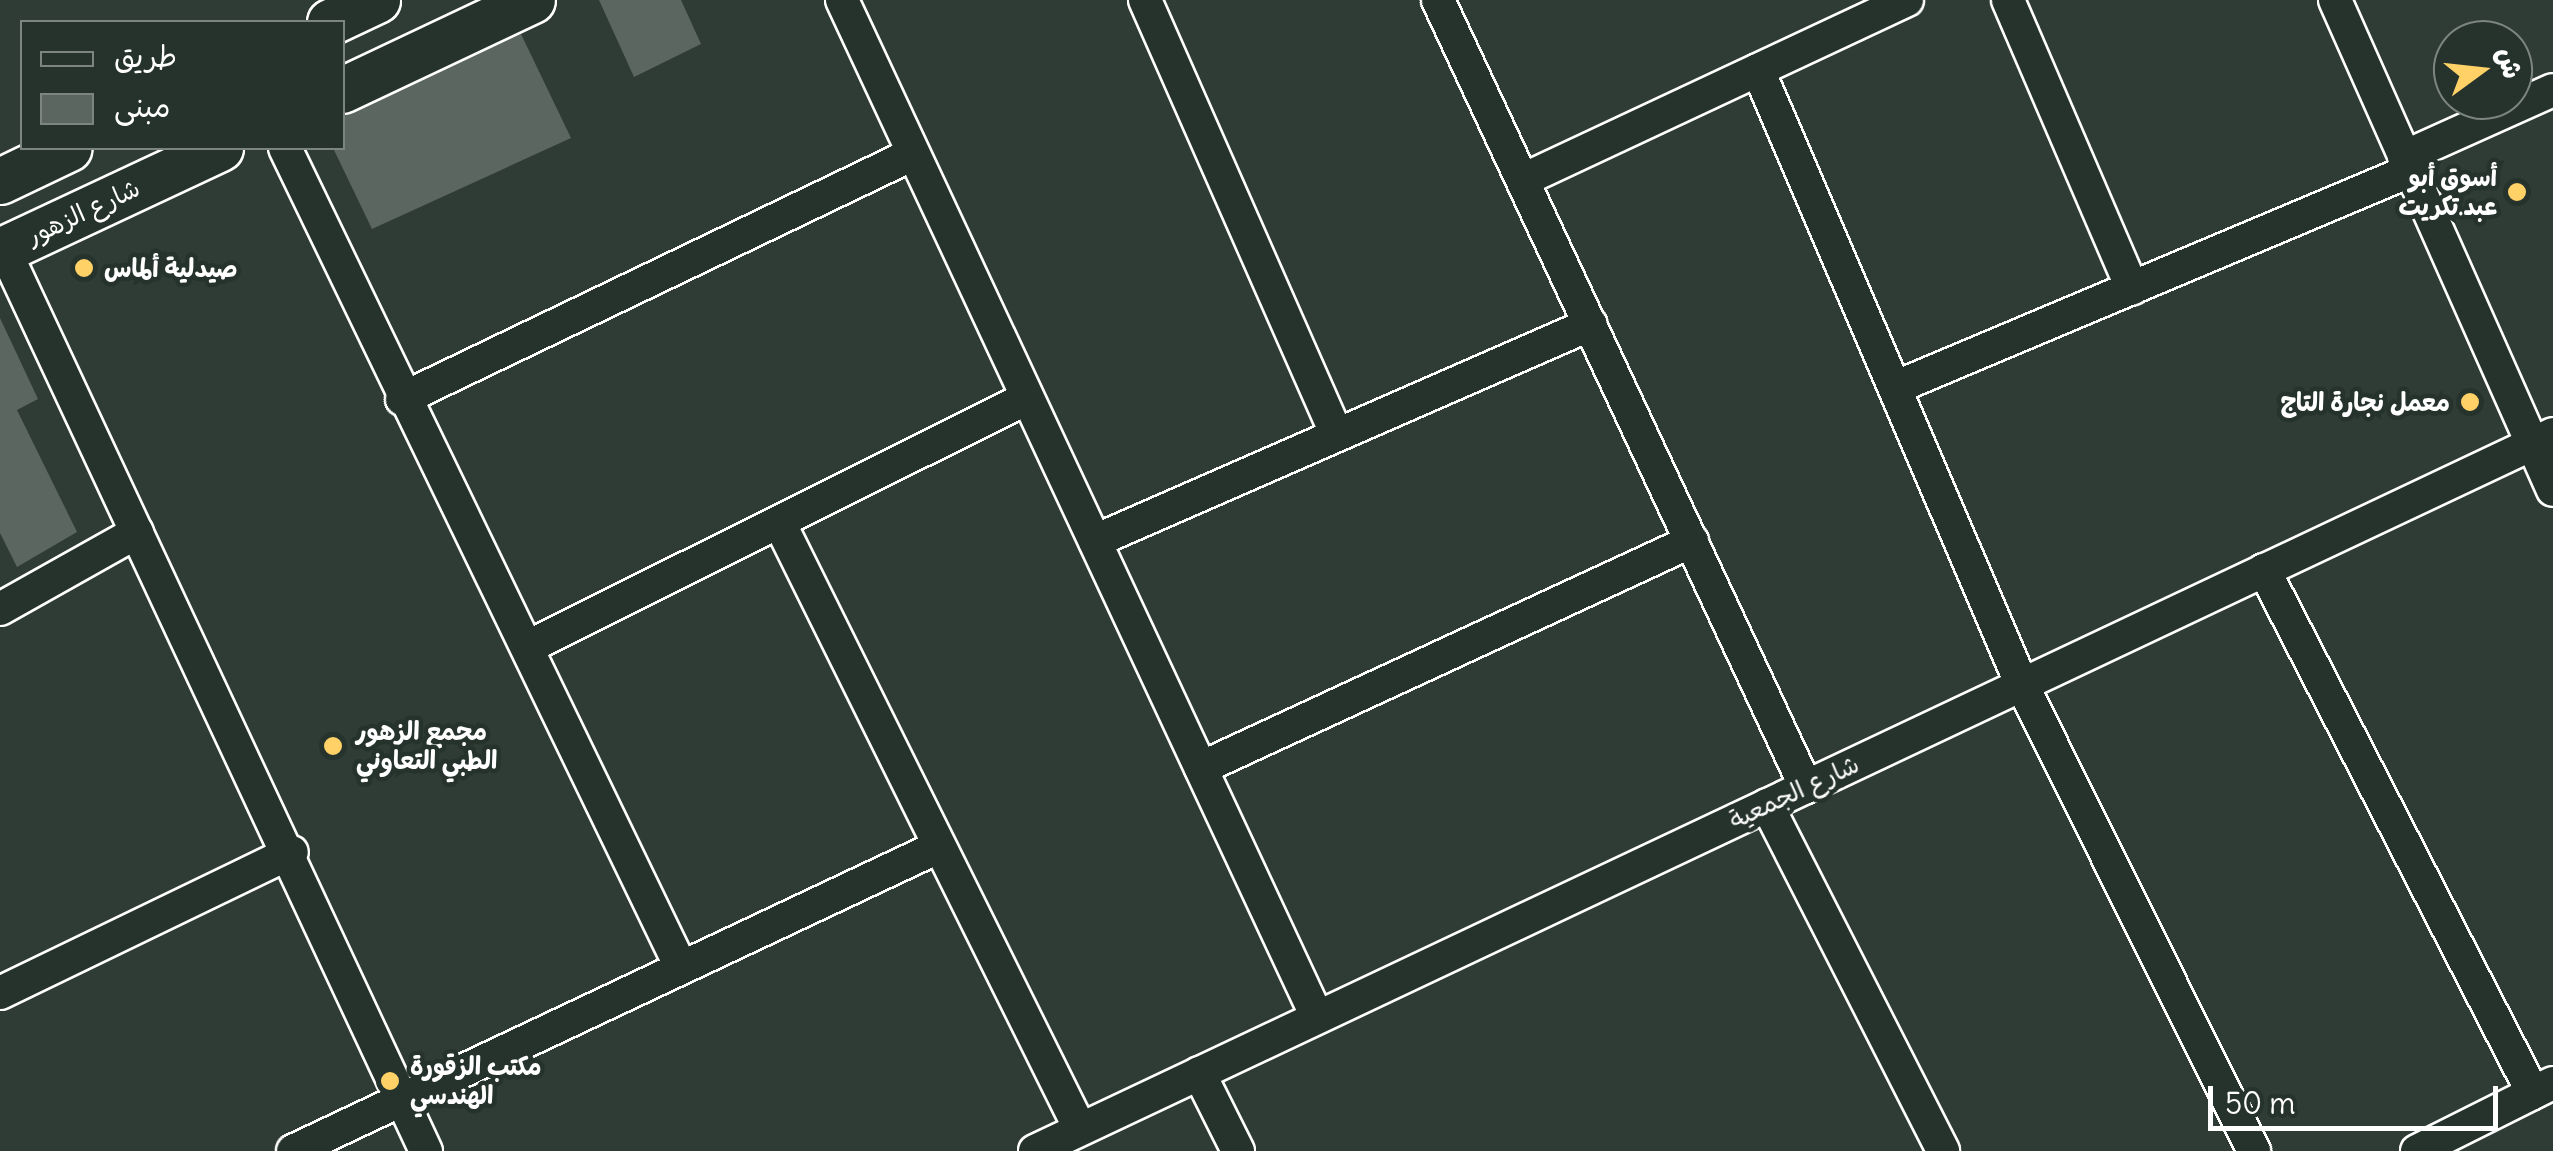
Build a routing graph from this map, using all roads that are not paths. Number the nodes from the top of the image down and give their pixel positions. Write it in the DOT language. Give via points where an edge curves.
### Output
graph roads {
  1 [pos="377,0"];
  2 [pos="532,0"];
  3 [pos="842,0"];
  4 [pos="1145,0"];
  5 [pos="1438,0"];
  6 [pos="1907,0"];
  7 [pos="2008,0"];
  8 [pos="2335,0"];
  9 [pos="334,20"];
  10 [pos="1758,70"];
  11 [pos="345,89"];
  12 [pos="2553,90"];
  13 [pos="66,150"];
  14 [pos="216,150"];
  15 [pos="287,150"];
  16 [pos="912,154"];
  17 [pos="2406,165"];
  18 [pos="1523,180"];
  19 [pos="0,181"];
  20 [pos="2,250"];
  21 [pos="2132,288"];
  22 [pos="1591,324"];
  23 [pos="1900,386"];
  24 [pos="1027,398"];
  25 [pos="402,399"];
  26 [pos="1337,435"];
  27 [pos="2542,439"];
  28 [pos="2553,490"];
  29 [pos="780,524"];
  30 [pos="137,532"];
  31 [pos="1094,540"];
  32 [pos="1692,541"];
  33 [pos="2264,570"];
  34 [pos="0,609"];
  35 [pos="528,647"];
  36 [pos="2022,685"];
  37 [pos="1201,768"];
  38 [pos="1806,787"];
  39 [pos="1767,805"];
  40 [pos="938,847"];
  41 [pos="292,852"];
  42 [pos="681,966"];
  43 [pos="0,992"];
  44 [pos="1317,1017"];
  45 [pos="1199,1073"];
  46 [pos="2543,1088"];
  47 [pos="404,1101"];
  48 [pos="1080,1129"];
  49 [pos="293,1151"];
  50 [pos="426,1151"];
  51 [pos="1035,1151"];
  52 [pos="1238,1151"];
  53 [pos="1943,1151"];
  54 [pos="2254,1151"];
  55 [pos="2417,1151"];
  1 -- 9 [label="main road"];
  2 -- 11 [label="main road"];
  3 -- 16 [label="street"];
  4 -- 26 [label="street"];
  5 -- 18 [label="street"];
  6 -- 10 [label="street"];
  7 -- 21 [label="street"];
  8 -- 17 [label="street"];
  10 -- 18 [label="street"];
  10 -- 23 [label="street"];
  12 -- 17 [label="street"];
  13 -- 19 [label="main road"];
  14 -- 20 [label="main road, شارع الزهور"];
  15 -- 25 [label="street"];
  16 -- 24 [label="street"];
  16 -- 25 [label="street"];
  17 -- 21 [label="street"];
  17 -- 27 [label="street"];
  18 -- 22 [label="street"];
  20 -- 30 [label="street"];
  21 -- 23 [label="street"];
  22 -- 26 [label="street"];
  22 -- 32 [label="street"];
  23 -- 36 [label="street"];
  24 -- 29 [label="street"];
  24 -- 31 [label="street"];
  25 -- 35 [label="street"];
  26 -- 31 [label="street"];
  27 -- 28 [label="street"];
  27 -- 33 [label="street, شارع الجمعية"];
  29 -- 35 [label="street"];
  29 -- 40 [label="street"];
  30 -- 34 [label="street"];
  30 -- 41 [label="street"];
  31 -- 37 [label="street"];
  32 -- 37 [label="street"];
  32 -- 38 [label="street"];
  33 -- 36 [label="street, شارع الجمعية"];
  33 -- 46 [label="street"];
  35 -- 42 [label="street"];
  36 -- 38 [label="street, شارع الجمعية"];
  36 -- 54 [label="street"];
  37 -- 44 [label="street"];
  38 -- 39 [label="street, شارع الجمعية"];
  39 -- 44 [label="street, شارع الجمعية"];
  39 -- 53 [label="street"];
  40 -- 42 [label="street"];
  40 -- 48 [label="street"];
  41 -- 43 [label="street"];
  41 -- 47 [label="street"];
  42 -- 47 [label="street"];
  44 -- 45 [label="street, شارع الجمعية"];
  45 -- 48 [label="street, شارع الجمعية"];
  45 -- 52 [label="street"];
  46 -- 55 [label="street"];
  47 -- 49 [label="street"];
  47 -- 50 [label="street"];
  48 -- 51 [label="street, شارع الجمعية"];
}
